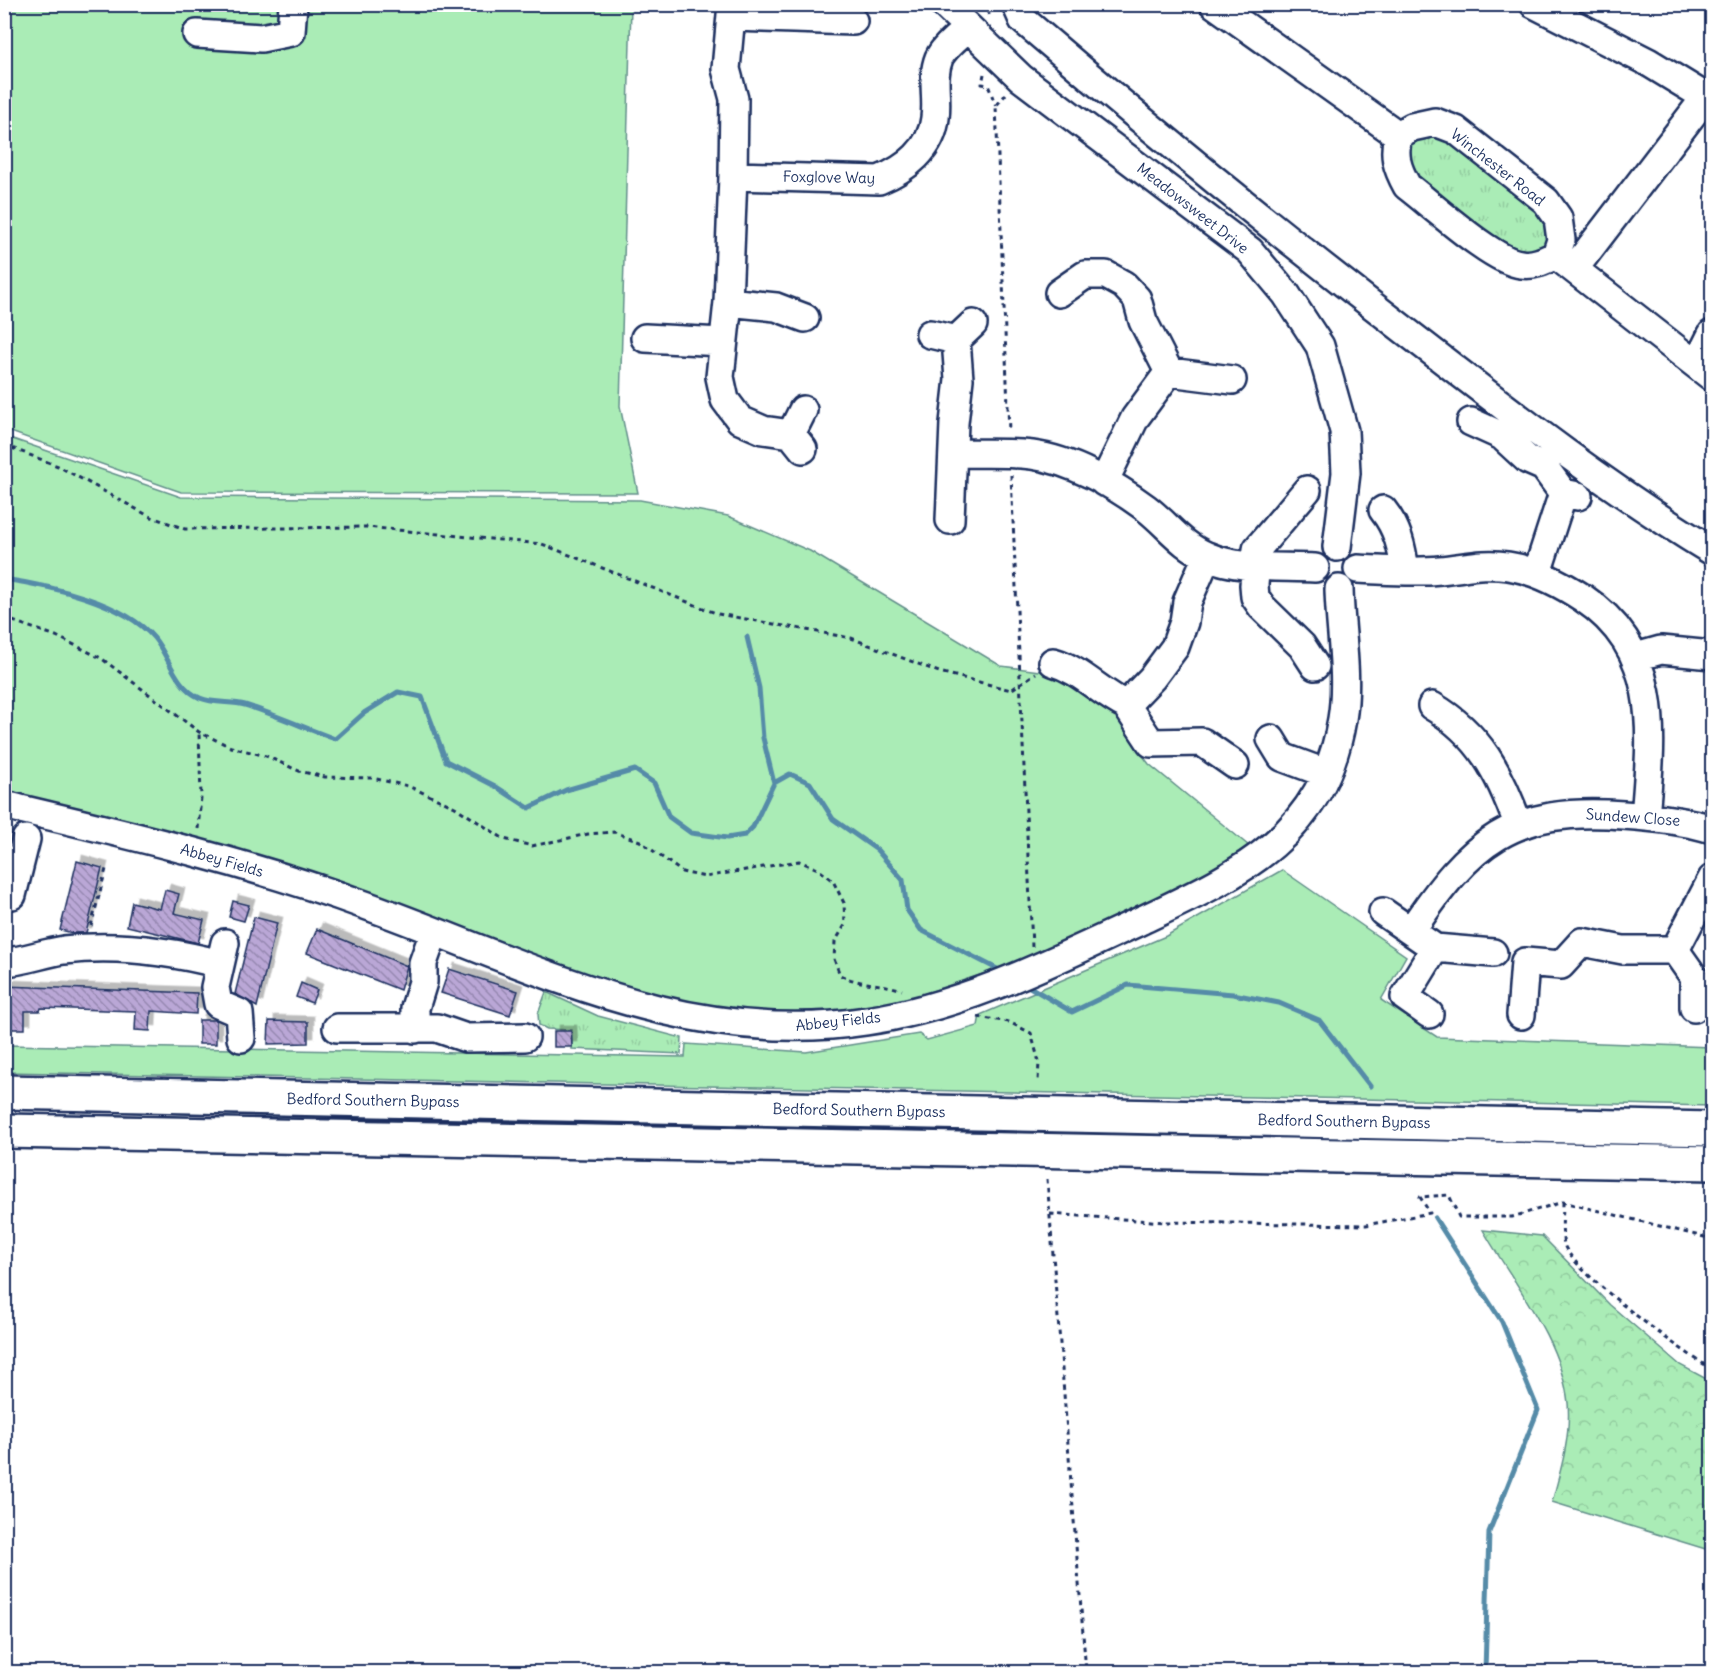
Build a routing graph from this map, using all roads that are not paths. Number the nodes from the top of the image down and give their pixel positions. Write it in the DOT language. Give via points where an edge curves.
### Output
graph roads {
  1 [pos="293,4"];
  2 [pos="944,4"];
  3 [pos="1016,4"];
  4 [pos="1214,4"];
  5 [pos="1534,4"];
  6 [pos="731,11"];
  7 [pos="853,21"];
  8 [pos="967,28"];
  9 [pos="197,34"];
  10 [pos="1709,99"];
  11 [pos="1398,135"];
  12 [pos="734,176"];
  13 [pos="1565,262"];
  14 [pos="1059,293"];
  15 [pos="728,302"];
  16 [pos="805,318"];
  17 [pos="930,334"];
  18 [pos="1713,334"];
  19 [pos="645,338"];
  20 [pos="722,342"];
  21 [pos="1705,370"];
  22 [pos="1169,372"];
  23 [pos="1232,380"];
  24 [pos="803,410"];
  25 [pos="1472,422"];
  26 [pos="954,453"];
  27 [pos="1104,482"];
  28 [pos="1307,490"];
  29 [pos="1383,510"];
  30 [pos="950,524"];
  31 [pos="1337,547"];
  32 [pos="1713,551"];
  33 [pos="1207,556"];
  34 [pos="1254,566"];
  35 [pos="1315,568"];
  36 [pos="1358,569"];
  37 [pos="1405,571"];
  38 [pos="1537,573"];
  39 [pos="1339,589"];
  40 [pos="1713,655"];
  41 [pos="1636,657"];
  42 [pos="1053,662"];
  43 [pos="1315,666"];
  44 [pos="1126,705"];
  45 [pos="1451,710"];
  46 [pos="1271,739"];
  47 [pos="1235,765"];
  48 [pos="1325,773"];
  49 [pos="4,805"];
  50 [pos="1645,817"];
  51 [pos="1518,824"];
  52 [pos="1713,829"];
  53 [pos="26,839"];
  54 [pos="1713,879"];
  55 [pos="4,895"];
  56 [pos="1383,912"];
  57 [pos="1411,931"];
  58 [pos="434,932"];
  59 [pos="1435,948"];
  60 [pos="1675,950"];
  61 [pos="1493,953"];
  62 [pos="4,962"];
  63 [pos="1694,1008"];
  64 [pos="1429,1014"];
  65 [pos="1521,1015"];
  66 [pos="337,1028"];
  67 [pos="426,1029"];
  68 [pos="525,1037"];
  69 [pos="241,1038"];
  70 [pos="4,1092"];
  71 [pos="1713,1129"];
  72 [pos="4,1131"];
  73 [pos="1713,1163"];
  1 -- 9 [label="street" via="291,32 261,39"];
  2 -- 8 [label="street, Meadowsweet Drive"];
  3 -- 32 [label="street" via="1023,20 1299,248 1588,469"];
  4 -- 11 [label="street"];
  5 -- 10 [label="street" via="1648,62"];
  6 -- 7 [label="street"];
  6 -- 12 [label="street" via="726,69 734,99"];
  8 -- 12 [label="street, Foxglove Way" via="940,56 934,74 935,119 914,161 898,172 879,180"];
  8 -- 31 [label="street, Meadowsweet Drive" via="1021,78 1250,251 1286,294 1320,346 1344,431 1346,473"];
  10 -- 13 [label="street"];
  11 -- 13 [label="street" via="1397,169 1407,186 1501,258 1520,264"];
  11 -- 13 [label="street, Winchester Road" via="1435,122 1456,130 1546,201 1558,218"];
  12 -- 15 [label="street"];
  13 -- 21 [label="street"];
  14 -- 22 [label="street" via="1084,269 1124,285 1137,299 1143,321"];
  15 -- 16 [label="street" via="776,307"];
  15 -- 20 [label="street"];
  17 -- 26 [label="street" via="965,332"];
  18 -- 21 [label="street"];
  19 -- 20 [label="street"];
  20 -- 24 [label="street" via="720,377 725,400 740,420 797,441"];
  22 -- 23 [label="street"];
  22 -- 27 [label="street" via="1135,418"];
  25 -- 38 [label="street" via="1502,436 1528,460 1544,467 1570,494"];
  26 -- 27 [label="street" via="1033,455"];
  26 -- 30 [label="street"];
  27 -- 33 [label="street" via="1142,505 1182,542"];
  28 -- 34 [label="street" via="1257,549"];
  29 -- 37 [label="street" via="1402,546"];
  31 -- 35 [label="street" via="1321,554"];
  31 -- 36 [label="street" via="1353,556"];
  33 -- 34 [label="street"];
  33 -- 44 [label="street" via="1186,602 1175,647"];
  34 -- 35 [label="street"];
  34 -- 43 [label="street" via="1255,597 1302,646"];
  35 -- 39 [label="street" via="1323,582"];
  36 -- 37 [label="street"];
  36 -- 39 [label="street" via="1351,583"];
  37 -- 38 [label="street" via="1439,571 1477,564"];
  38 -- 41 [label="street" via="1564,585 1600,610 1623,635"];
  39 -- 48 [label="street" via="1342,719"];
  40 -- 41 [label="street" via="1661,650"];
  41 -- 50 [label="street" via="1649,714"];
  42 -- 44 [label="street" via="1072,668 1104,694"];
  44 -- 47 [label="street" via="1151,743 1209,733"];
  45 -- 51 [label="street" via="1490,759"];
  46 -- 48 [label="street" via="1282,757"];
  48 -- 58 [label="street, Abbey Fields" via="1290,830 1259,859 1216,885 1010,980 915,999 866,1021 747,1025 685,1017 626,1003"];
  49 -- 58 [label="street, Abbey Fields" via="196,852 316,888"];
  50 -- 51 [label="street, Sundew Close" via="1594,812 1552,815"];
  50 -- 52 [label="street, Sundew Close" via="1686,821"];
  51 -- 57 [label="street, Sundew Close" via="1486,842 1460,864"];
  53 -- 55 [label="street" via="12,895"];
  54 -- 60 [label="street"];
  56 -- 57 [label="street"];
  57 -- 59 [label="street"];
  58 -- 67 [label="street" via="423,963 423,982 415,1008"];
  59 -- 61 [label="street"];
  59 -- 64 [label="street" via="1405,997"];
  60 -- 63 [label="street" via="1694,977"];
  60 -- 65 [label="street" via="1623,950 1582,942 1562,965 1525,962"];
  62 -- 69 [label="street" via="86,948 160,943 220,965 218,1004 239,1013"];
  66 -- 67 [label="street"];
  67 -- 68 [label="street" via="466,1038"];
  70 -- 71 [label="highway, Bedford Southern Bypass"];
  72 -- 73 [label="highway"];
}
